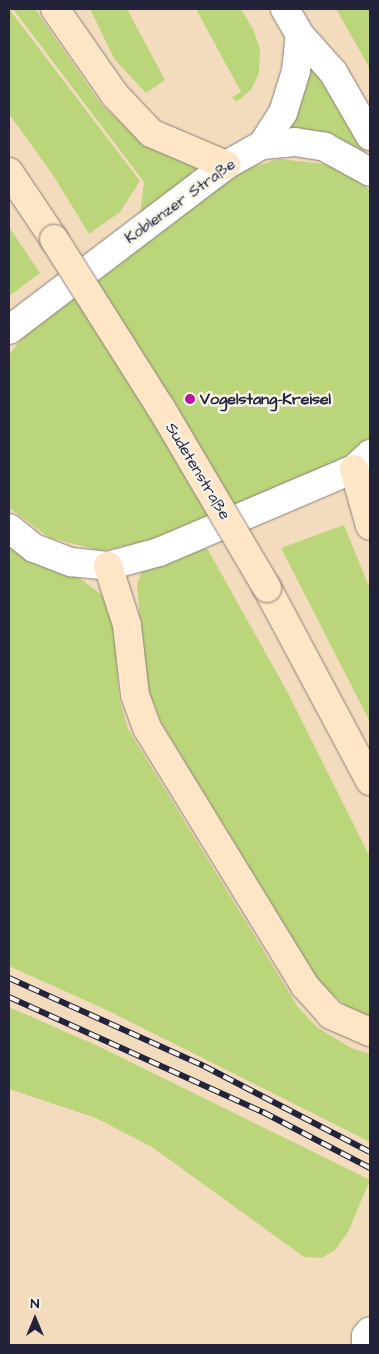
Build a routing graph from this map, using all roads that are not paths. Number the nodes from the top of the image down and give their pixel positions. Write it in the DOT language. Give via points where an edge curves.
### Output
graph roads {
  1 [pos="56,9"];
  2 [pos="286,9"];
  3 [pos="300,34"];
  4 [pos="370,136"];
  5 [pos="262,145"];
  6 [pos="226,165"];
  7 [pos="9,172"];
  8 [pos="370,172"];
  9 [pos="9,330"];
  10 [pos="362,462"];
  11 [pos="370,526"];
  12 [pos="9,528"];
  13 [pos="108,566"];
  14 [pos="370,781"];
  15 [pos="370,1032"];
  16 [pos="370,1331"];
  17 [pos="366,1345"];
  1 -- 6 [label="main road" via="115,96 151,133"];
  2 -- 3 [label="street"];
  3 -- 4 [label="street" via="333,72"];
  3 -- 5 [label="street" via="296,71 283,112"];
  5 -- 6 [label="street, Koblenzer Straße"];
  5 -- 8 [label="street, Koblenzer Straße" via="295,142 325,147"];
  6 -- 9 [label="street, Koblenzer Straße"];
  7 -- 14 [label="main road, Sudetenstraße, bridge" via="160,408 267,588"];
  10 -- 11 [label="main road"];
  10 -- 13 [label="street" via="158,552"];
  12 -- 13 [label="street" via="34,548 71,562"];
  13 -- 15 [label="main road" via="127,625 135,695 147,728 305,986 331,1015"];
  16 -- 17 [label="street"];
}
